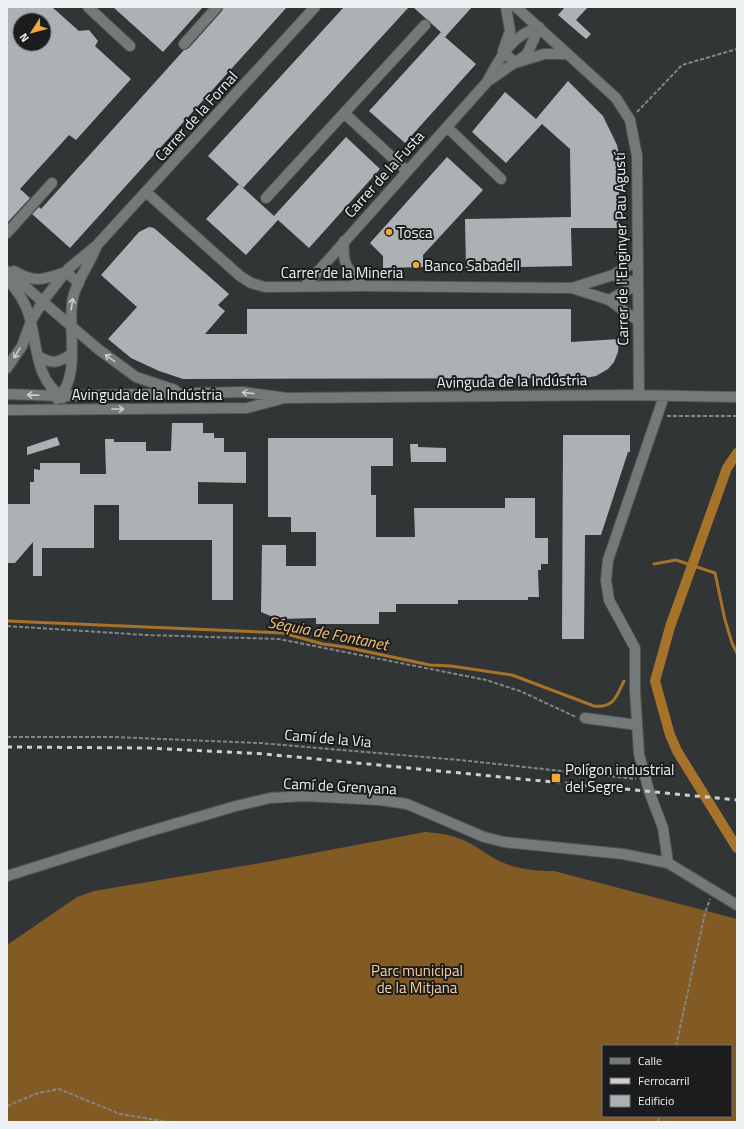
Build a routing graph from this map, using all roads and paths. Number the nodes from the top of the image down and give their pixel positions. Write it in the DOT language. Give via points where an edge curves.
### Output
graph roads {
  1 [pos="88,7"];
  2 [pos="217,7"];
  3 [pos="315,7"];
  4 [pos="506,7"];
  5 [pos="516,7"];
  6 [pos="425,25"];
  7 [pos="539,28"];
  8 [pos="184,44"];
  9 [pos="130,46"];
  10 [pos="737,49"];
  11 [pos="503,51"];
  12 [pos="568,54"];
  13 [pos="515,63"];
  14 [pos="487,82"];
  15 [pos="344,114"];
  16 [pos="630,120"];
  17 [pos="447,127"];
  18 [pos="407,171"];
  19 [pos="501,179"];
  20 [pos="52,183"];
  21 [pos="146,192"];
  22 [pos="266,198"];
  23 [pos="7,233"];
  24 [pos="344,241"];
  25 [pos="97,245"];
  26 [pos="638,260"];
  27 [pos="7,268"];
  28 [pos="7,271"];
  29 [pos="66,272"];
  30 [pos="613,275"];
  31 [pos="7,278"];
  32 [pos="597,280"];
  33 [pos="79,283"];
  34 [pos="638,284"];
  35 [pos="305,286"];
  36 [pos="363,286"];
  37 [pos="572,288"];
  38 [pos="604,298"];
  39 [pos="43,302"];
  40 [pos="31,321"];
  41 [pos="638,321"];
  42 [pos="71,327"];
  43 [pos="72,354"];
  44 [pos="38,356"];
  45 [pos="7,368"];
  46 [pos="182,393"];
  47 [pos="7,394"];
  48 [pos="638,395"];
  49 [pos="60,396"];
  50 [pos="664,396"];
  51 [pos="737,397"];
  52 [pos="287,398"];
  53 [pos="7,410"];
  54 [pos="42,410"];
  55 [pos="79,410"];
  56 [pos="658,416"];
  57 [pos="737,416"];
  58 [pos="7,626"];
  59 [pos="584,718"];
  60 [pos="637,725"];
  61 [pos="7,737"];
  62 [pos="646,780"];
  63 [pos="668,862"];
  64 [pos="7,876"];
  65 [pos="713,890"];
  66 [pos="737,905"];
  67 [pos="676,1045"];
  68 [pos="7,1106"];
  69 [pos="168,1122"];
  1 -- 9 [label="street"];
  2 -- 8 [label="street"];
  3 -- 21 [label="street, Carrer de la Fornal"];
  4 -- 11 [label="street, Carrer de la Fusta" via="510,31"];
  5 -- 7 [label="street, Carrer de l'Enginyer Pau Agustí"];
  6 -- 15 [label="street"];
  7 -- 11 [label="street, Carrer de la Fusta" via="520,36"];
  7 -- 12 [label="street, Carrer de l'Enginyer Pau Agustí"];
  7 -- 13 [label="street, Carrer de la Fusta" via="529,50"];
  10 -- 16 [label="path" via="682,65"];
  11 -- 13 [label="street"];
  11 -- 14 [label="street, Carrer de la Fusta"];
  12 -- 13 [label="street, Carrer de la Fusta" via="544,54"];
  12 -- 16 [label="street, Carrer de l'Enginyer Pau Agustí" via="616,98"];
  13 -- 14 [label="street, Carrer de la Fusta"];
  14 -- 17 [label="street, Carrer de la Fusta"];
  15 -- 18 [label="street"];
  15 -- 22 [label="street"];
  16 -- 26 [label="street, Carrer de l'Enginyer Pau Agustí" via="637,156"];
  17 -- 18 [label="street, Carrer de la Fusta"];
  17 -- 19 [label="street"];
  18 -- 24 [label="street, Carrer de la Fusta"];
  20 -- 23 [label="street"];
  21 -- 25 [label="street, Carrer de la Fornal"];
  21 -- 35 [label="street, Carrer de la Mineria" via="251,283 265,287"];
  24 -- 35 [label="street, Carrer de la Fusta"];
  24 -- 36 [label="street" via="343,255 346,266"];
  25 -- 29 [label="street, Carrer de la Fornal"];
  25 -- 33 [label="street, Carrer de la Fornal"];
  26 -- 30 [label="street, Carrer de la Mineria"];
  26 -- 34 [label="street, Carrer de l'Enginyer Pau Agustí"];
  27 -- 29 [label="street" via="28,279 40,279"];
  28 -- 39 [label="street"];
  29 -- 33 [label="street"];
  29 -- 39 [label="street, Carrer de la Fornal"];
  30 -- 32 [label="street, Carrer de la Mineria"];
  30 -- 34 [label="street"];
  31 -- 40 [label="street" via="21,296"];
  32 -- 37 [label="street, Carrer de la Mineria"];
  32 -- 38 [label="street"];
  42 -- 33 [label="street, Carrer de la Fornal, one-way" via="71,304"];
  34 -- 38 [label="street"];
  34 -- 41 [label="street, Carrer de l'Enginyer Pau Agustí"];
  35 -- 36 [label="street, Carrer de la Mineria"];
  36 -- 37 [label="street, Carrer de la Mineria"];
  37 -- 38 [label="street, Carrer de la Mineria"];
  38 -- 41 [label="street, Carrer de la Mineria"];
  39 -- 40 [label="street, Carrer de la Fornal"];
  39 -- 42 [label="street"];
  40 -- 44 [label="street"];
  40 -- 45 [label="street, Carrer de la Fornal, one-way" via="22,346"];
  41 -- 48 [label="street, Carrer de l'Enginyer Pau Agustí"];
  42 -- 43 [label="street, Carrer de la Fornal"];
  46 -- 42 [label="street, one-way" via="136,378"];
  43 -- 44 [label="street" via="60,361 49,363"];
  43 -- 49 [label="street, Carrer de la Fornal" via="70,377"];
  44 -- 49 [label="street" via="39,368 48,384"];
  46 -- 49 [label="street, Avinguda de la Indústria"];
  52 -- 46 [label="street, Avinguda de la Indústria, one-way" via="243,392"];
  49 -- 47 [label="street, Avinguda de la Indústria, one-way"];
  48 -- 50 [label="street, Avinguda de la Indústria"];
  48 -- 52 [label="street, Avinguda de la Indústria"];
  49 -- 54 [label="street, Carrer de la Fornal"];
  49 -- 55 [label="street"];
  50 -- 51 [label="street, Avinguda de la Indústria"];
  50 -- 56 [label="street"];
  55 -- 52 [label="street, Avinguda de la Indústria, one-way" via="247,408"];
  53 -- 54 [label="street, Avinguda de la Indústria"];
  54 -- 55 [label="street, Avinguda de la Indústria"];
  56 -- 57 [label="path"];
  56 -- 60 [label="street" via="606,571 610,604 634,642"];
  58 -- 59 [label="path" via="146,635 279,639 486,680 520,691 572,716"];
  59 -- 60 [label="street"];
  60 -- 62 [label="street" via="640,759"];
  61 -- 62 [label="path, Camí de la Via" via="113,737 259,742"];
  62 -- 63 [label="street" via="663,828"];
  63 -- 64 [label="street, Camí de Grenyana" via="624,854 522,845 484,837 407,804 380,800 287,796 243,804 187,819"];
  63 -- 65 [label="street"];
  65 -- 66 [label="street"];
  65 -- 67 [label="path" via="705,913"];
  68 -- 69 [label="path" via="59,1089 120,1114"];
}
